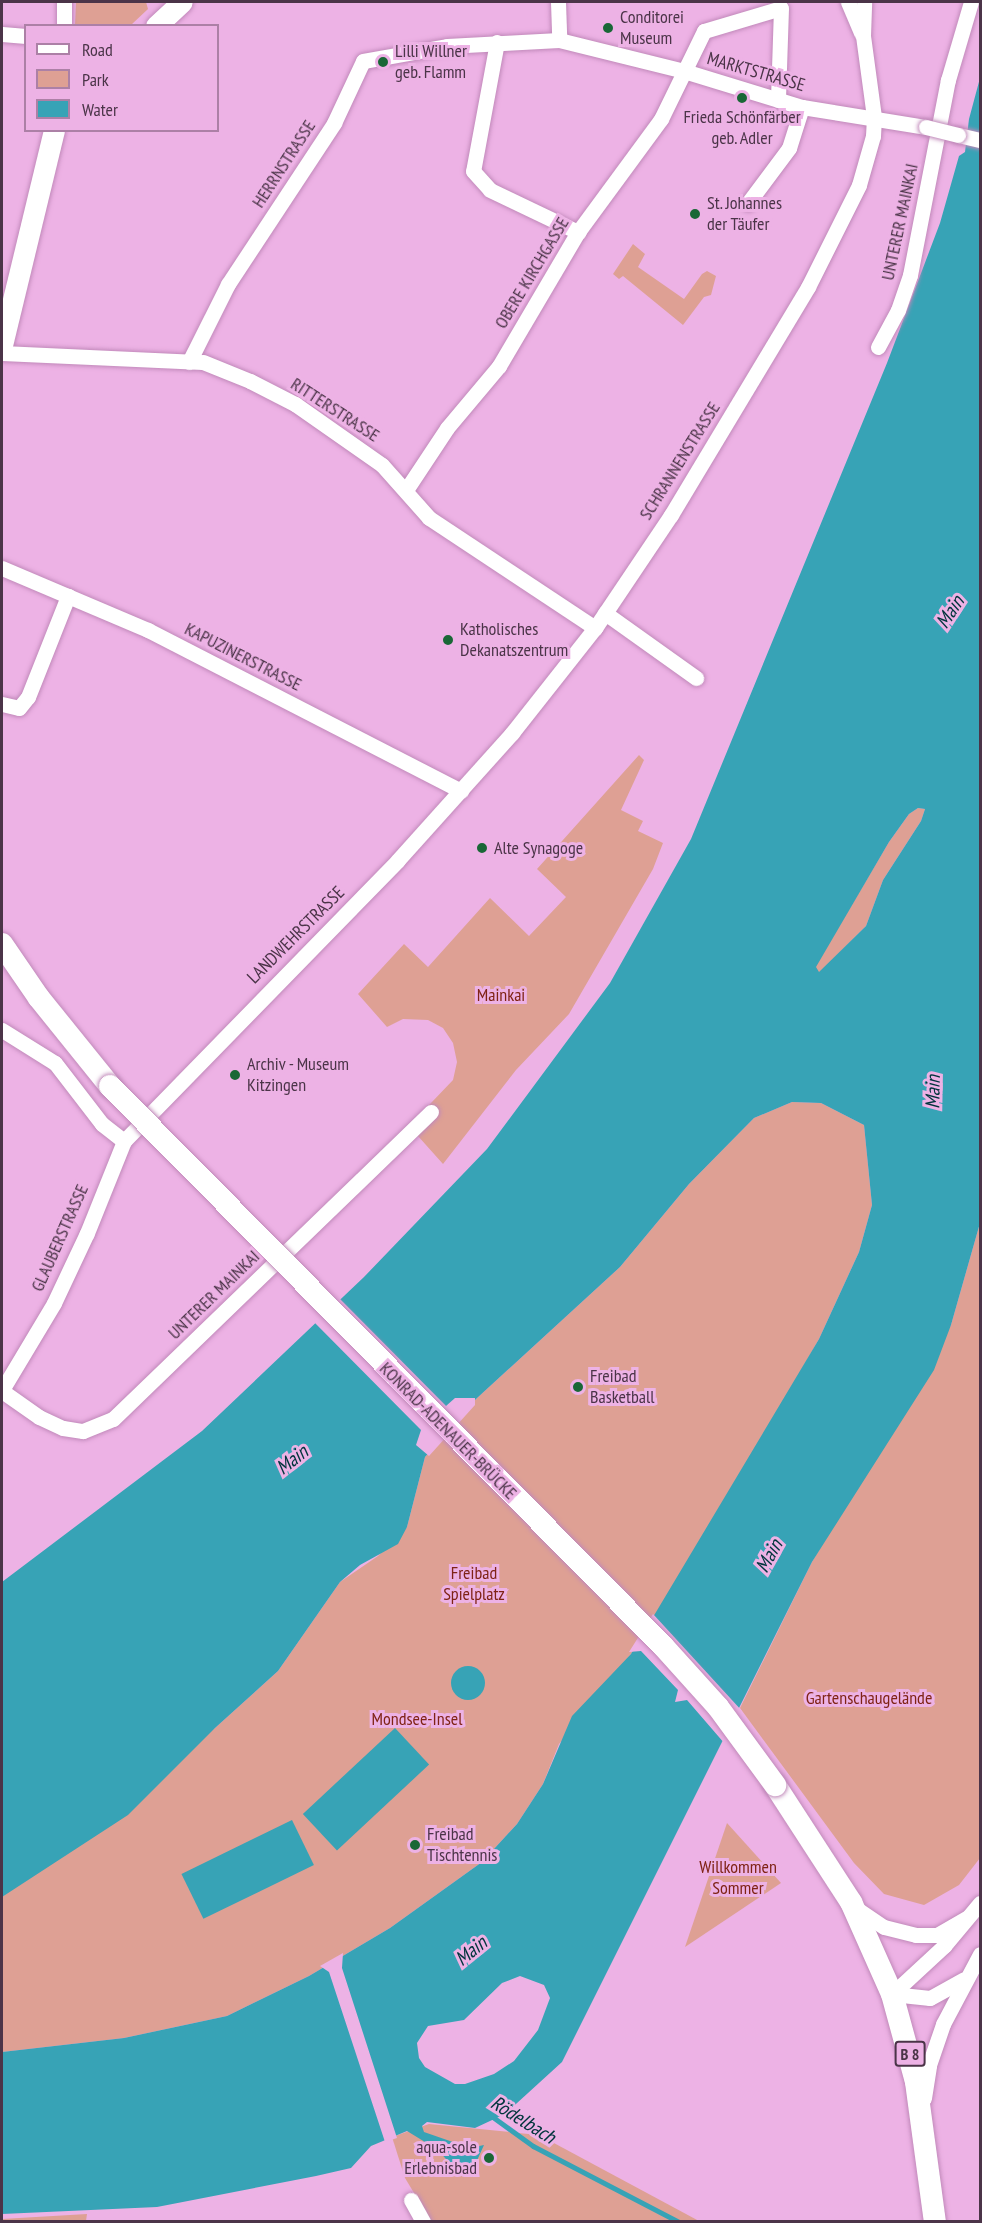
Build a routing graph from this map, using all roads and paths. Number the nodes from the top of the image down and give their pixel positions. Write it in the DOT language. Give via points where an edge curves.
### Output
graph roads {
  1 [pos="64,2"];
  2 [pos="182,2"];
  3 [pos="558,2"];
  4 [pos="848,2"];
  5 [pos="864,2"];
  6 [pos="971,2"];
  7 [pos="64,24"];
  8 [pos="158,24"];
  9 [pos="2,34"];
  10 [pos="24,36"];
  11 [pos="862,36"];
  12 [pos="559,40"];
  13 [pos="497,42"];
  14 [pos="363,61"];
  15 [pos="684,71"];
  16 [pos="778,100"];
  17 [pos="802,107"];
  18 [pos="874,117"];
  19 [pos="932,131"];
  20 [pos="54,132"];
  21 [pos="981,140"];
  22 [pos="748,202"];
  23 [pos="578,232"];
  24 [pos="2,345"];
  25 [pos="878,347"];
  26 [pos="2,353"];
  27 [pos="189,362"];
  28 [pos="406,490"];
  29 [pos="2,568"];
  30 [pos="68,596"];
  31 [pos="605,613"];
  32 [pos="595,628"];
  33 [pos="696,678"];
  34 [pos="2,704"];
  35 [pos="461,791"];
  36 [pos="5,956"];
  37 [pos="2,1030"];
  38 [pos="156,1104"];
  39 [pos="431,1112"];
  40 [pos="123,1141"];
  41 [pos="2,1390"];
  42 [pos="851,1902"];
  43 [pos="981,1902"];
  44 [pos="966,1918"];
  45 [pos="981,1954"];
  46 [pos="969,1974"];
  47 [pos="892,1994"];
  48 [pos="921,2116"];
  49 [pos="411,2200"];
  50 [pos="423,2222"];
  51 [pos="935,2222"];
  1 -- 7 [label="street"];
  2 -- 8 [label="street"];
  3 -- 12 [label="street"];
  4 -- 11 [label="street"];
  5 -- 11 [label="street"];
  6 -- 19 [label="street, UNTERER MAINKAI"];
  9 -- 10 [label="street"];
  11 -- 18 [label="street, SCHRANNENSTRASSE"];
  12 -- 13 [label="street, MARKTSTRASSE"];
  12 -- 15 [label="street, MARKTSTRASSE"];
  13 -- 14 [label="street, MARKTSTRASSE" via="447,46"];
  13 -- 23 [label="street" via="473,171 490,190"];
  14 -- 27 [label="street, HERRNSTRASSE" via="334,123 222,288"];
  15 -- 16 [label="street, MARKTSTRASSE"];
  15 -- 16 [label="street, OBERE KIRCHGASSE" via="704,31 779,7 783,9"];
  15 -- 23 [label="street, OBERE KIRCHGASSE" via="661,119"];
  16 -- 17 [label="street, MARKTSTRASSE"];
  17 -- 18 [label="street, MARKTSTRASSE"];
  17 -- 22 [label="street" via="789,148"];
  18 -- 19 [label="street, MARKTSTRASSE"];
  18 -- 31 [label="street, SCHRANNENSTRASSE" via="873,136 859,185 808,287 671,515"];
  19 -- 21 [label="street, MARKTSTRASSE, bridge"];
  19 -- 25 [label="street, UNTERER MAINKAI" via="910,275"];
  20 -- 24 [label="street"];
  23 -- 28 [label="street, OBERE KIRCHGASSE" via="499,366 447,428"];
  26 -- 27 [label="street, RITTERSTRASSE"];
  27 -- 28 [label="street, RITTERSTRASSE" via="216,367 295,404 393,473"];
  28 -- 32 [label="street, RITTERSTRASSE" via="429,518"];
  29 -- 30 [label="street, KAPUZINERSTRASSE"];
  30 -- 34 [label="street" via="28,697 19,708"];
  30 -- 35 [label="street, KAPUZINERSTRASSE" via="148,630"];
  31 -- 32 [label="street, SCHRANNENSTRASSE"];
  31 -- 33 [label="street"];
  32 -- 35 [label="street, SCHRANNENSTRASSE" via="543,698"];
  35 -- 38 [label="street, LANDWEHRSTRASSE" via="398,860"];
  36 -- 42 [label="main road, KONRAD-ADENAUER-BRÜCKE / B 8, bridge" via="110,1086 195,1177 663,1646 712,1700 775,1785"];
  37 -- 40 [label="street" via="55,1063 102,1124"];
  38 -- 40 [label="street, GLAUBERSTRASSE"];
  39 -- 41 [label="street, UNTERER MAINKAI" via="113,1419 82,1431 63,1428 39,1418"];
  40 -- 41 [label="street, GLAUBERSTRASSE" via="54,1303"];
  42 -- 44 [label="street" via="884,1927 916,1935 937,1935"];
  42 -- 47 [label="main road, B 8"];
  43 -- 44 [label="street"];
  44 -- 47 [label="street" via="944,1946"];
  45 -- 46 [label="street"];
  46 -- 47 [label="street" via="952,1989 930,1998"];
  46 -- 48 [label="street" via="936,2044"];
  47 -- 48 [label="main road, B 8"];
  48 -- 51 [label="main road, B 8"];
  49 -- 50 [label="street"];
}
